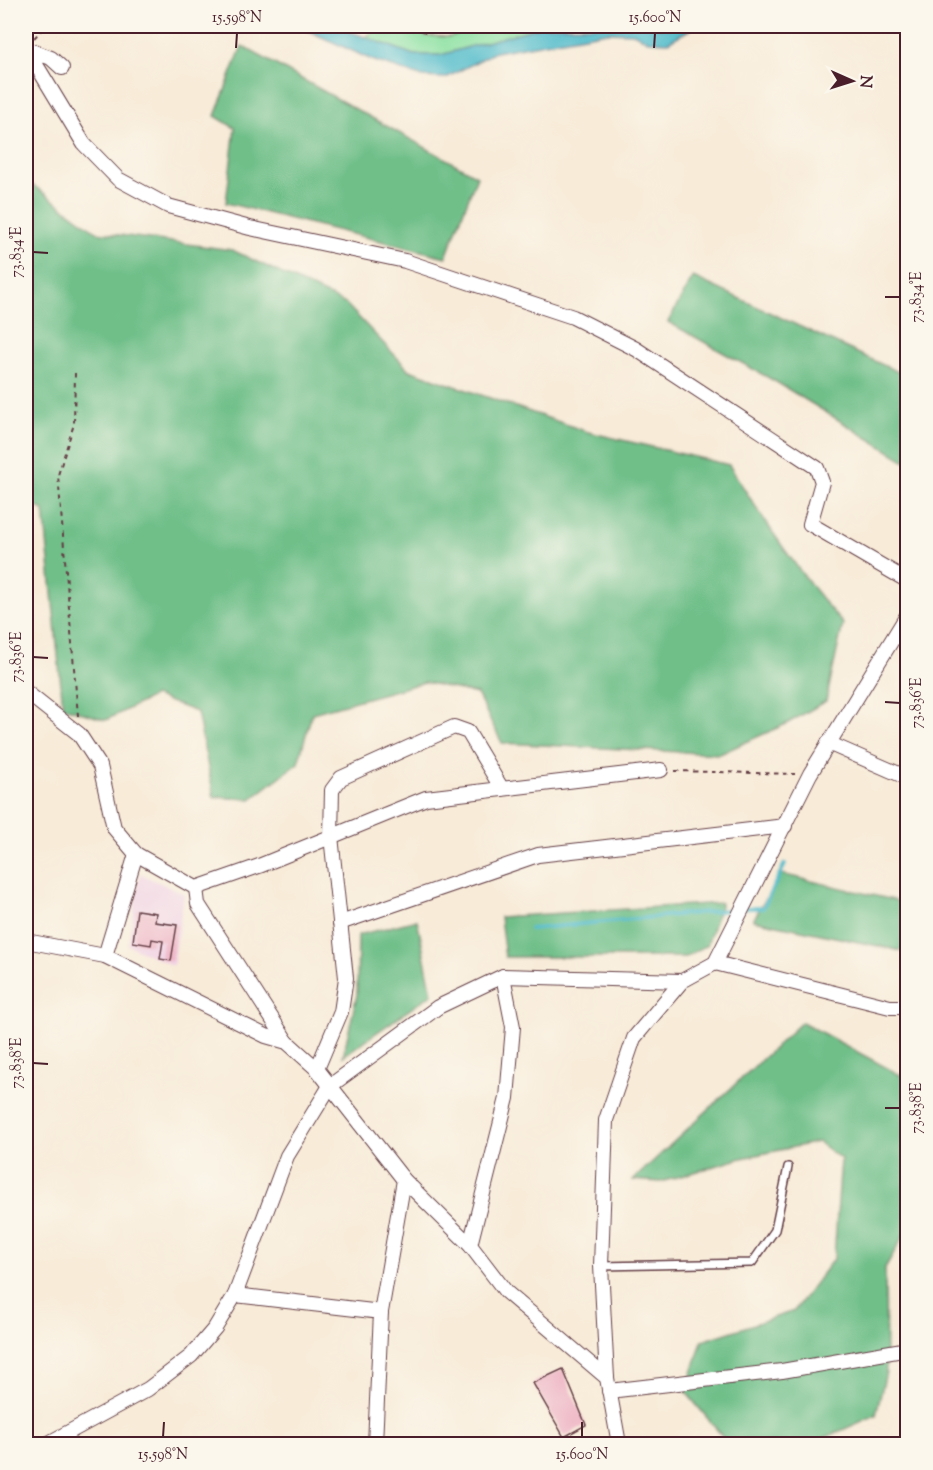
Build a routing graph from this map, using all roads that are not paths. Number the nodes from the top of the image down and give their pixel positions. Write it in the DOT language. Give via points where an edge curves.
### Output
graph roads {
  1 [pos="28,46"];
  2 [pos="62,68"];
  3 [pos="908,581"];
  4 [pos="908,614"];
  5 [pos="26,692"];
  6 [pos="828,744"];
  7 [pos="661,770"];
  8 [pos="908,778"];
  9 [pos="502,789"];
  10 [pos="785,826"];
  11 [pos="331,836"];
  12 [pos="136,854"];
  13 [pos="196,888"];
  14 [pos="340,923"];
  15 [pos="26,941"];
  16 [pos="105,956"];
  17 [pos="715,963"];
  18 [pos="503,976"];
  19 [pos="682,981"];
  20 [pos="908,1007"];
  21 [pos="287,1041"];
  22 [pos="317,1069"];
  23 [pos="330,1086"];
  24 [pos="788,1167"];
  25 [pos="404,1180"];
  26 [pos="470,1245"];
  27 [pos="601,1266"];
  28 [pos="234,1295"];
  29 [pos="381,1312"];
  30 [pos="908,1349"];
  31 [pos="608,1385"];
  32 [pos="47,1444"];
  33 [pos="375,1444"];
  34 [pos="619,1444"];
  1 -- 2 [label="street" via="51,57"];
  1 -- 3 [label="street" via="84,144 118,179 168,206 405,261 573,317 626,343 817,468 822,482 810,524"];
  4 -- 6 [label="street"];
  5 -- 12 [label="street" via="79,734 99,766 114,828"];
  6 -- 8 [label="street"];
  6 -- 10 [label="street"];
  7 -- 9 [label="street"];
  9 -- 11 [label="street" via="426,798"];
  9 -- 11 [label="street" via="468,732 454,727 341,778 332,790"];
  10 -- 14 [label="street" via="538,855"];
  10 -- 17 [label="street"];
  11 -- 13 [label="street"];
  11 -- 14 [label="street"];
  12 -- 13 [label="street"];
  12 -- 16 [label="street"];
  13 -- 21 [label="street" via="198,904"];
  14 -- 22 [label="street" via="346,978 343,1001"];
  15 -- 16 [label="street"];
  16 -- 21 [label="street" via="266,1036"];
  17 -- 19 [label="street"];
  17 -- 20 [label="street" via="890,1007"];
  18 -- 19 [label="street"];
  18 -- 23 [label="street" via="438,1007"];
  18 -- 26 [label="street" via="513,1027 507,1098"];
  19 -- 27 [label="street" via="634,1038 606,1120"];
  21 -- 22 [label="street"];
  22 -- 23 [label="street"];
  23 -- 25 [label="street"];
  23 -- 28 [label="street" via="287,1156"];
  24 -- 27 [label="lane" via="775,1230 752,1263"];
  25 -- 26 [label="street"];
  25 -- 29 [label="street"];
  26 -- 31 [label="street" via="506,1292"];
  27 -- 31 [label="street"];
  28 -- 29 [label="street"];
  28 -- 32 [label="street" via="215,1328 191,1356 148,1389"];
  29 -- 33 [label="street"];
  30 -- 31 [label="street" via="782,1371"];
  31 -- 34 [label="street"];
}
